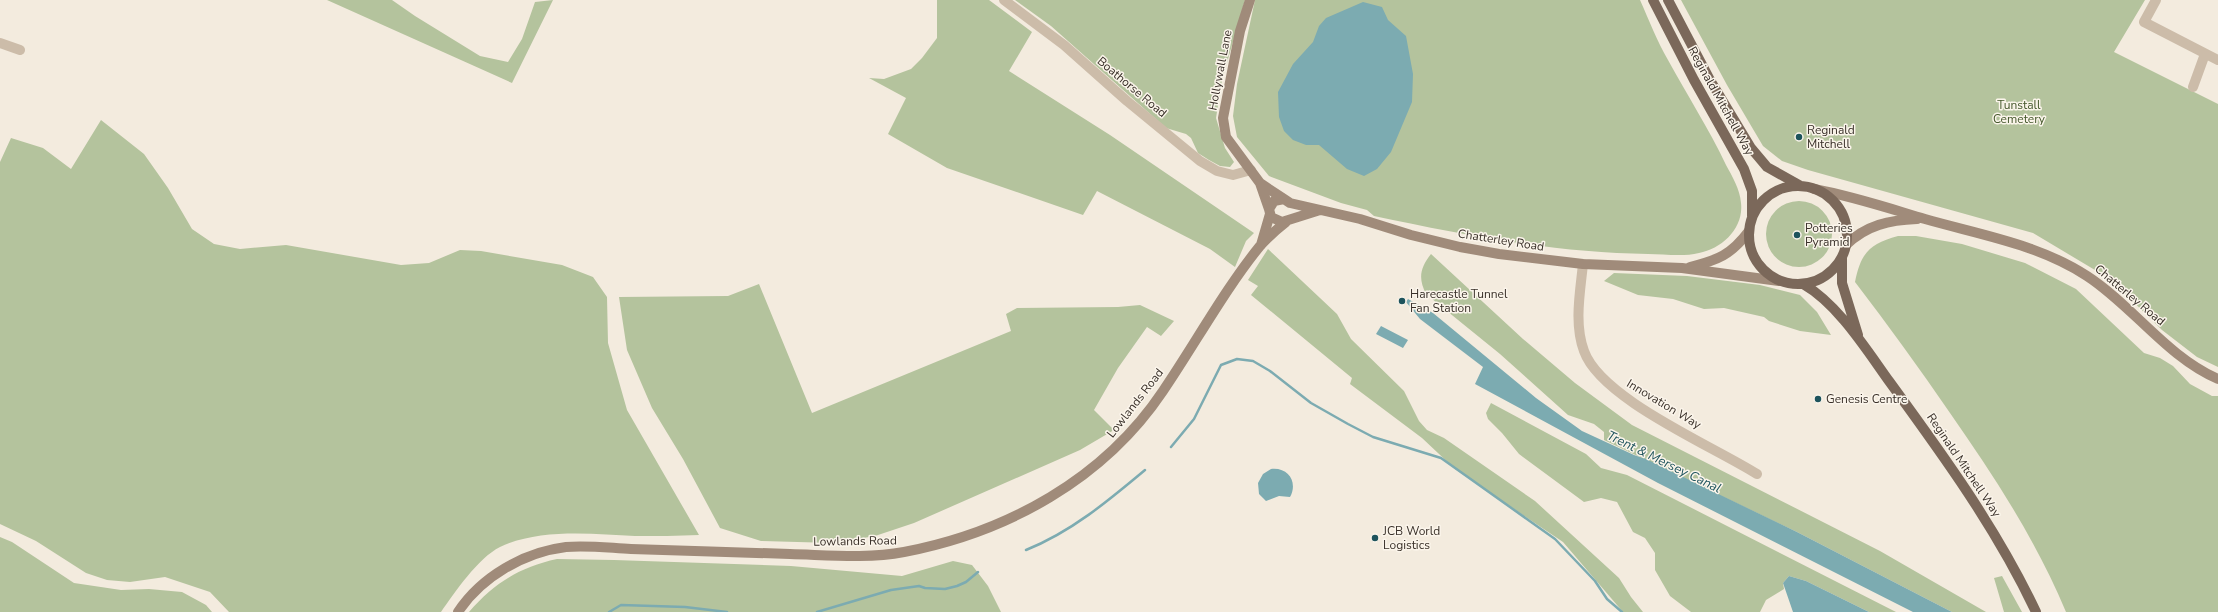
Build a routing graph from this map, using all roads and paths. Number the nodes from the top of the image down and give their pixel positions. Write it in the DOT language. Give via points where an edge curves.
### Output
graph roads {
  1 [pos="1004,0"];
  2 [pos="1250,0"];
  3 [pos="1653,0"];
  4 [pos="1668,0"];
  5 [pos="2156,0"];
  6 [pos="0,43"];
  7 [pos="20,50"];
  8 [pos="2205,54"];
  9 [pos="2218,60"];
  10 [pos="2193,87"];
  11 [pos="1250,170"];
  12 [pos="1260,183"];
  13 [pos="1801,186"];
  14 [pos="1814,189"];
  15 [pos="1287,201"];
  16 [pos="1320,210"];
  17 [pos="1270,212"];
  18 [pos="1752,218"];
  19 [pos="1925,219"];
  20 [pos="1288,220"];
  21 [pos="1749,231"];
  22 [pos="1261,245"];
  23 [pos="1846,245"];
  24 [pos="1842,258"];
  25 [pos="1582,264"];
  26 [pos="1682,268"];
  27 [pos="1779,281"];
  28 [pos="1803,284"];
  29 [pos="1859,339"];
  30 [pos="2218,379"];
  31 [pos="1757,474"];
  32 [pos="458,612"];
  33 [pos="2036,612"];
  1 -- 11 [label="street, Boathorse Road" via="1064,45 1200,161 1217,171 1233,175"];
  2 -- 11 [label="street, Hollywall Lane" via="1240,31 1223,118 1226,137"];
  3 -- 18 [label="main road, Reginald Mitchell Way" via="1744,169 1752,192"];
  4 -- 13 [label="main road, Reginald Mitchell Way" via="1755,154 1767,167"];
  5 -- 8 [label="street" via="2144,22"];
  6 -- 7 [label="street"];
  8 -- 9 [label="street"];
  8 -- 10 [label="street"];
  11 -- 12 [label="street, Hollywall Lane"];
  12 -- 15 [label="street, Hollywall Lane"];
  12 -- 17 [label="street, Hollywall Lane"];
  13 -- 14 [label="main road"];
  13 -- 18 [label="main road" via="1790,187 1768,196"];
  14 -- 19 [label="street, Chatterley Road" via="1848,196"];
  14 -- 23 [label="main road" via="1828,197 1840,209 1846,224"];
  15 -- 16 [label="street, Chatterley Road"];
  15 -- 17 [label="street" via="1274,201"];
  15 -- 20 [label="street" via="1293,210"];
  16 -- 20 [label="street, Chatterley Road"];
  16 -- 25 [label="street, Chatterley Road" via="1465,248"];
  17 -- 20 [label="street" via="1278,222"];
  17 -- 22 [label="street, Lowlands Road"];
  18 -- 21 [label="main road"];
  19 -- 23 [label="street, Chatterley Road" via="1895,220 1876,225"];
  19 -- 30 [label="street, Chatterley Road" via="2024,246 2062,261 2088,276 2185,359"];
  20 -- 22 [label="street, Lowlands Road"];
  21 -- 26 [label="street, Chatterley Road" via="1725,256"];
  21 -- 27 [label="main road" via="1754,258 1765,272"];
  22 -- 32 [label="street, Lowlands Road" via="1162,393 1132,432 1091,471 1019,514 967,536 902,553 851,556 565,547 520,561 499,572 481,585"];
  23 -- 24 [label="main road"];
  24 -- 28 [label="main road" via="1823,278"];
  24 -- 29 [label="main road, Reginald Mitchell Way" via="1842,283"];
  25 -- 26 [label="street, Chatterley Road"];
  25 -- 31 [label="street, Innovation Way" via="1579,333 1584,352 1595,370 1610,387 1646,411"];
  26 -- 27 [label="street, Chatterley Road"];
  27 -- 28 [label="main road"];
  28 -- 29 [label="main road, Reginald Mitchell Way" via="1828,304"];
  29 -- 33 [label="main road, Reginald Mitchell Way" via="1983,514 2021,580"];
}
